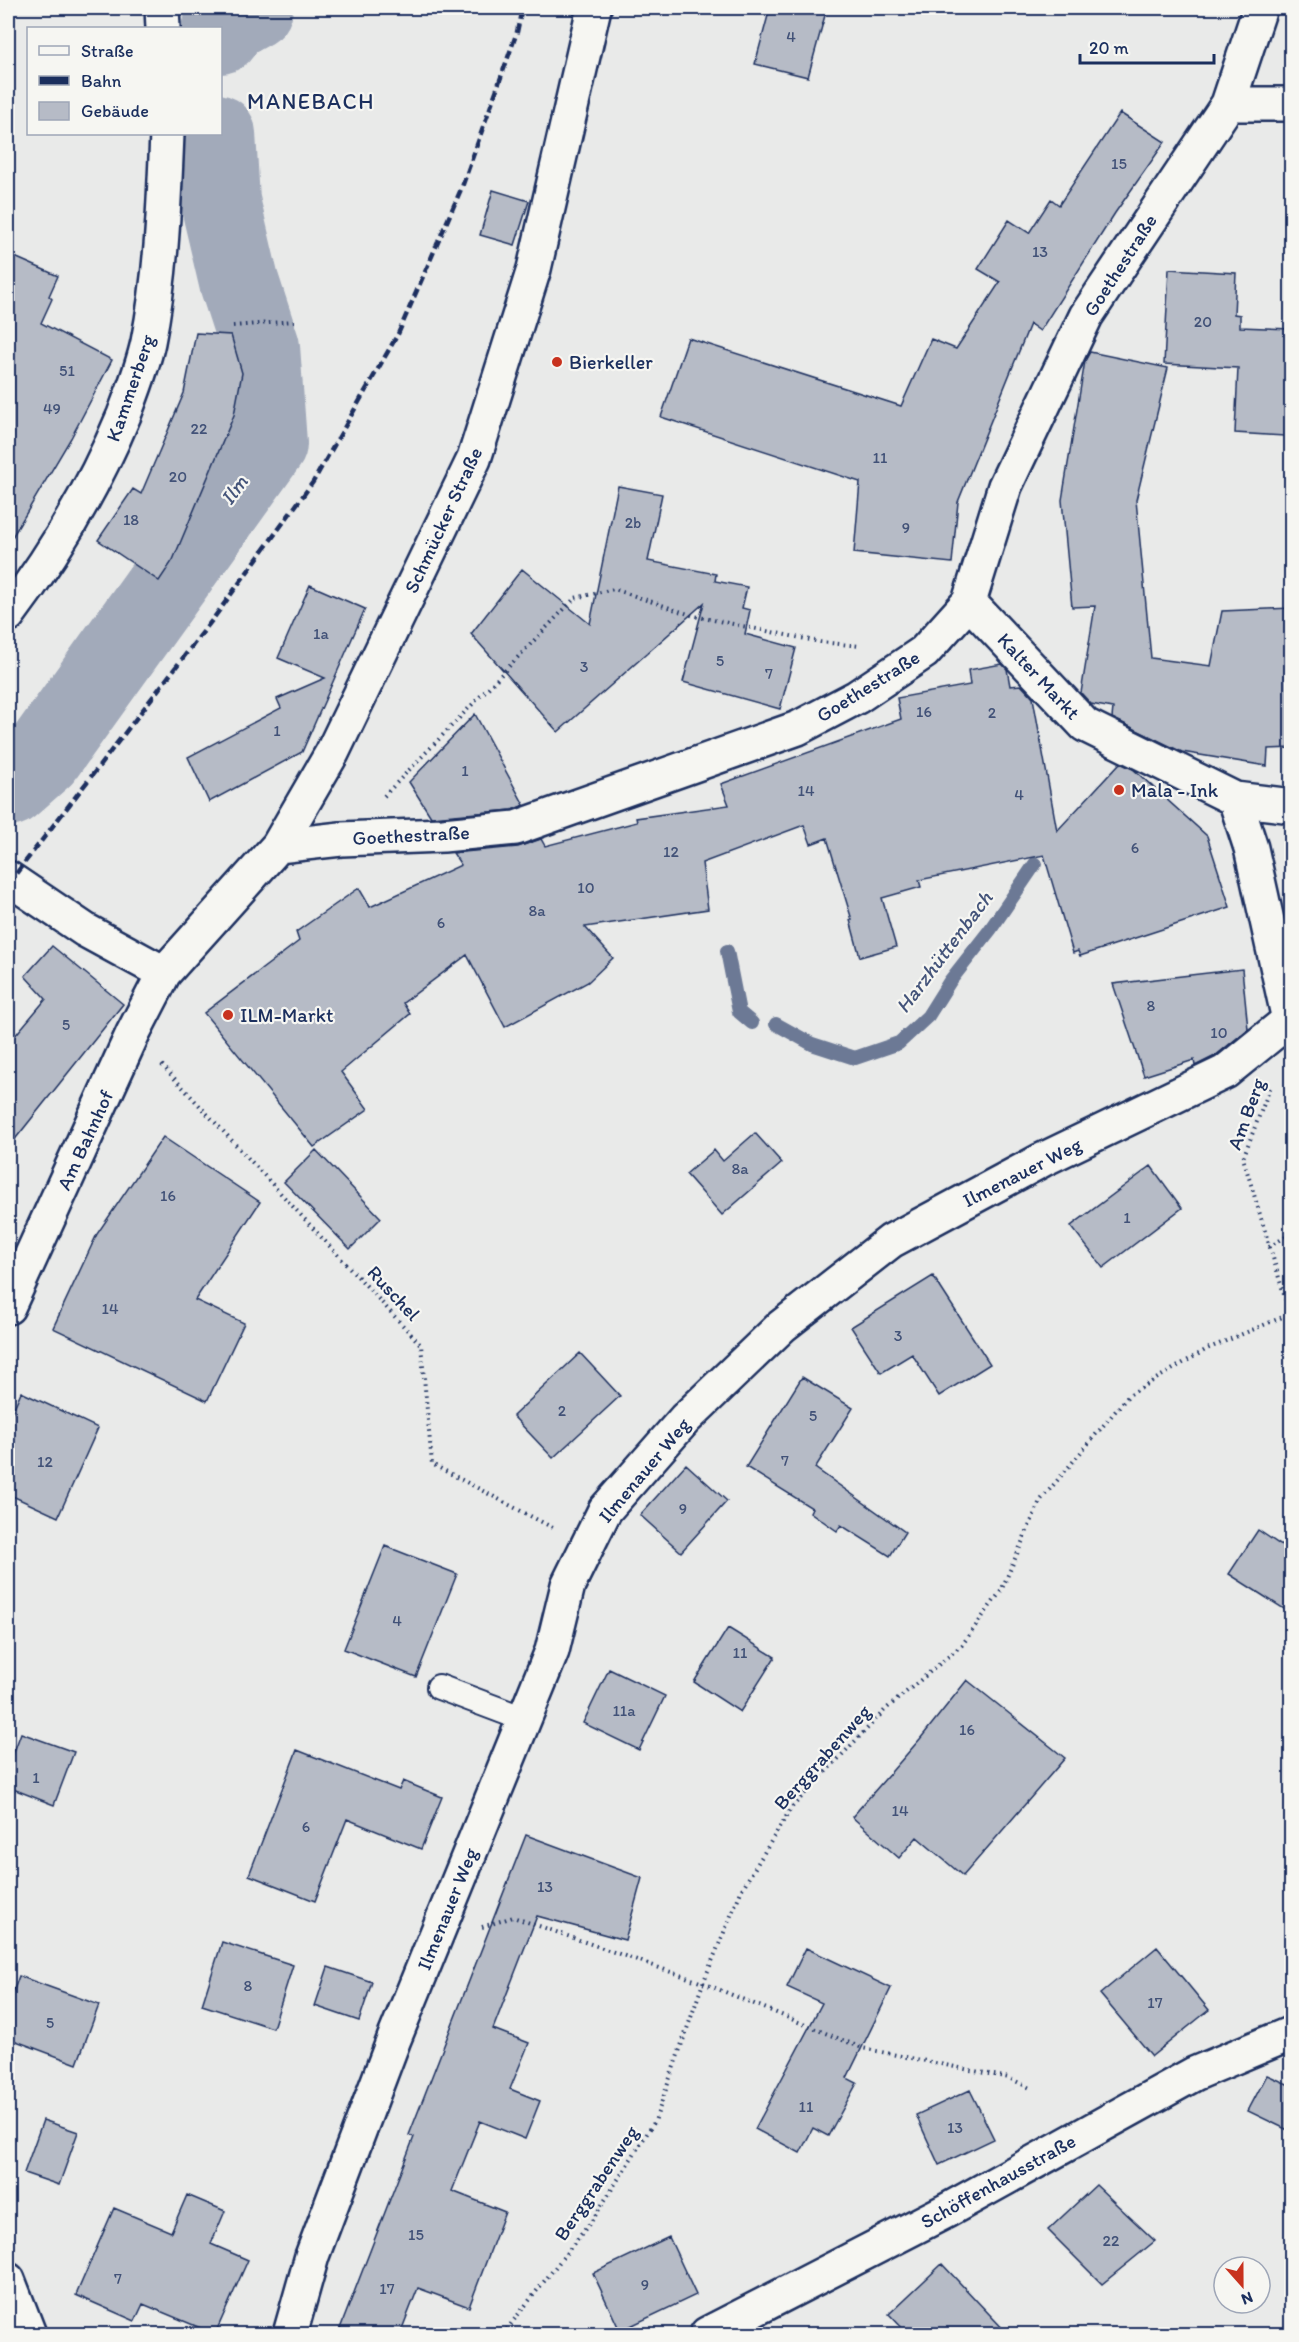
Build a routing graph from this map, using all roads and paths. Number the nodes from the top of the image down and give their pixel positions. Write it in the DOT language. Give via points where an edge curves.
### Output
graph roads {
  1 [pos="162,8"];
  2 [pos="594,8"];
  3 [pos="1260,8"];
  4 [pos="164,27"];
  5 [pos="1228,104"];
  6 [pos="1292,104"];
  7 [pos="167,135"];
  8 [pos="294,321"];
  9 [pos="233,326"];
  10 [pos="969,602"];
  11 [pos="8,615"];
  12 [pos="924,652"];
  13 [pos="1235,799"];
  14 [pos="1292,806"];
  15 [pos="341,839"];
  16 [pos="278,846"];
  17 [pos="8,878"];
  18 [pos="164,974"];
  19 [pos="133,1033"];
  20 [pos="1271,1087"];
  21 [pos="1292,1233"];
  22 [pos="1269,1247"];
  23 [pos="8,1307"];
  24 [pos="1290,1314"];
  25 [pos="1292,1321"];
  26 [pos="605,1510"];
  27 [pos="439,1687"];
  28 [pos="524,1719"];
  29 [pos="479,1928"];
  30 [pos="703,1983"];
  31 [pos="1292,2033"];
  32 [pos="1030,2088"];
  33 [pos="8,2280"];
  34 [pos="28,2334"];
  35 [pos="290,2334"];
  36 [pos="504,2334"];
  37 [pos="707,2334"];
  1 -- 4 [label="street"];
  2 -- 16 [label="street, Schmücker Straße" via="534,268 474,459 332,753"];
  3 -- 5 [label="street, Goethestraße"];
  5 -- 6 [label="street"];
  5 -- 10 [label="street, Goethestraße" via="1086,316 1005,486"];
  7 -- 11 [label="street, Kammerberg" via="156,294 148,344 133,392 90,490 37,577"];
  8 -- 9 [label="path"];
  10 -- 12 [label="street, Goethestraße"];
  10 -- 13 [label="street, Kalter Markt" via="1085,725"];
  12 -- 15 [label="street, Goethestraße" via="857,697 798,728 516,828"];
  12 -- 15 [label="path" via="820,642 693,616 614,589 575,598"];
  13 -- 14 [label="street, Kalter Markt"];
  13 -- 26 [label="street, Ilmenauer Weg" via="1251,848 1289,1020 1225,1072 1042,1160 891,1241 782,1326 685,1419"];
  15 -- 16 [label="street, Goethestraße"];
  16 -- 18 [label="street, Schmücker Straße"];
  17 -- 18 [label="street" via="86,930"];
  18 -- 19 [label="street, Am Bahnhof"];
  19 -- 23 [label="street, Am Bahnhof"];
  19 -- 26 [label="path, Ruschel" via="421,1345 432,1464 554,1529"];
  20 -- 22 [label="path, Am Berg" via="1243,1158"];
  21 -- 22 [label="path"];
  22 -- 24 [label="path, Am Berg"];
  24 -- 25 [label="path, Am Berg"];
  24 -- 30 [label="path, Berggrabenweg" via="1207,1349 1129,1395 1040,1501 1001,1591 962,1645 886,1709 792,1807 742,1889"];
  26 -- 28 [label="street, Ilmenauer Weg" via="568,1585 552,1651"];
  27 -- 28 [label="lane"];
  28 -- 35 [label="street, Ilmenauer Weg" via="390,2050 312,2256"];
  29 -- 30 [label="path" via="513,1917"];
  30 -- 32 [label="path" via="862,2048 1009,2078"];
  30 -- 36 [label="path, Berggrabenweg" via="656,2121 593,2219"];
  31 -- 37 [label="street, Schöffenhausstraße" via="1194,2074 946,2211"];
  33 -- 34 [label="street"];
}
